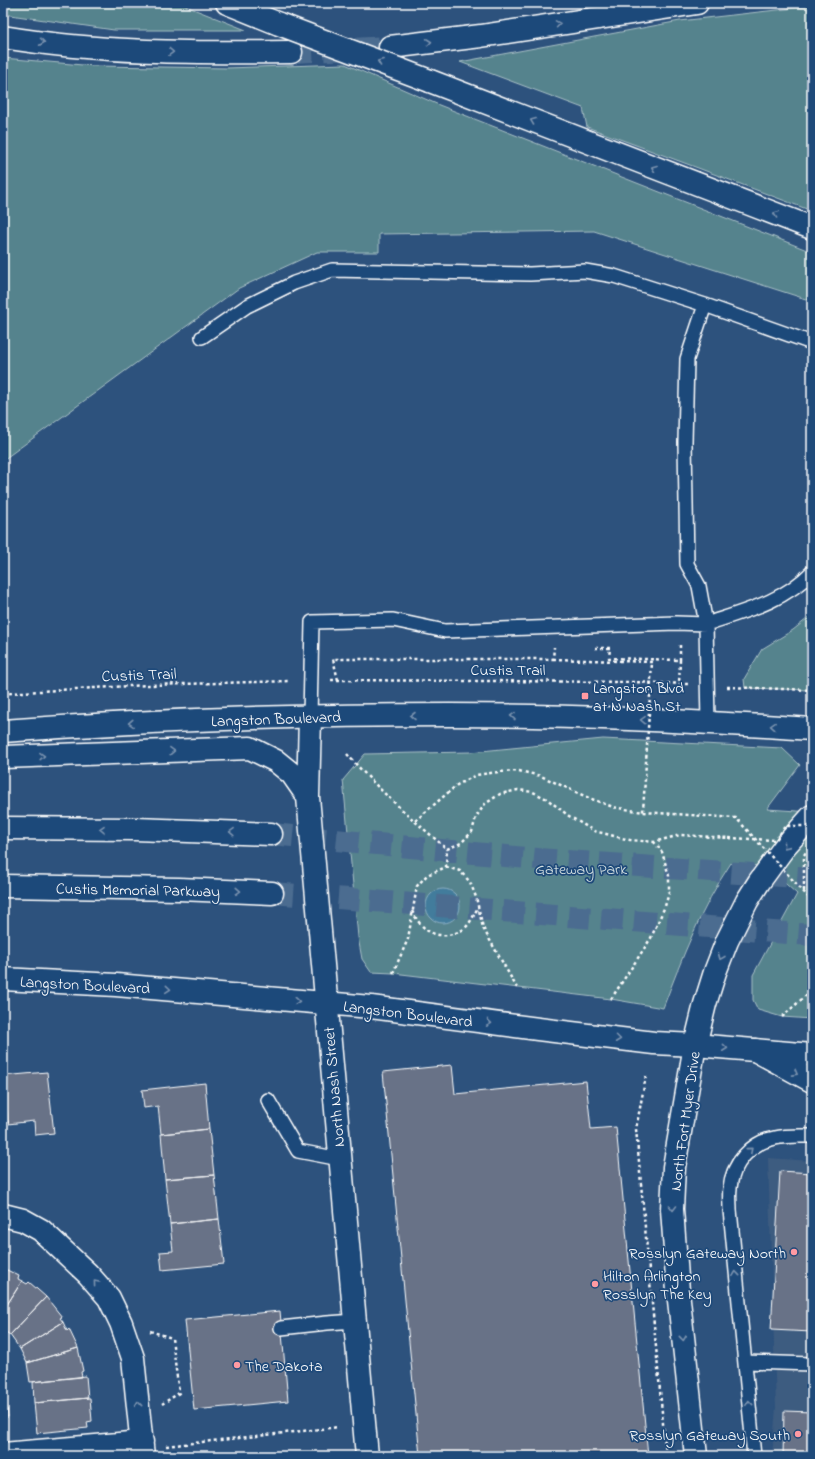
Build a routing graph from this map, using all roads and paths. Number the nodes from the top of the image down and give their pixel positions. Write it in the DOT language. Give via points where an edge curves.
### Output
graph roads {
  1 [pos="227,3"];
  2 [pos="697,3"];
  3 [pos="3,38"];
  4 [pos="390,47"];
  5 [pos="291,52"];
  6 [pos="812,228"];
  7 [pos="705,305"];
  8 [pos="202,337"];
  9 [pos="812,343"];
  10 [pos="812,572"];
  11 [pos="706,624"];
  12 [pos="680,644"];
  13 [pos="560,647"];
  14 [pos="589,648"];
  15 [pos="553,659"];
  16 [pos="680,660"];
  17 [pos="276,681"];
  18 [pos="735,687"];
  19 [pos="812,690"];
  20 [pos="3,694"];
  21 [pos="310,717"];
  22 [pos="708,722"];
  23 [pos="812,729"];
  24 [pos="3,731"];
  25 [pos="347,754"];
  26 [pos="3,757"];
  27 [pos="308,797"];
  28 [pos="644,812"];
  29 [pos="812,816"];
  30 [pos="415,821"];
  31 [pos="812,826"];
  32 [pos="3,828"];
  33 [pos="270,834"];
  34 [pos="755,839"];
  35 [pos="654,842"];
  36 [pos="812,844"];
  37 [pos="447,849"];
  38 [pos="446,867"];
  39 [pos="3,886"];
  40 [pos="804,892"];
  41 [pos="272,893"];
  42 [pos="812,901"];
  43 [pos="478,906"];
  44 [pos="412,911"];
  45 [pos="393,973"];
  46 [pos="3,979"];
  47 [pos="517,988"];
  48 [pos="812,990"];
  49 [pos="611,999"];
  50 [pos="325,1004"];
  51 [pos="782,1017"];
  52 [pos="695,1045"];
  53 [pos="754,1050"];
  54 [pos="812,1056"];
  55 [pos="812,1081"];
  56 [pos="268,1100"];
  57 [pos="812,1136"];
  58 [pos="340,1159"];
  59 [pos="3,1215"];
  60 [pos="355,1322"];
  61 [pos="281,1328"];
  62 [pos="145,1330"];
  63 [pos="744,1362"];
  64 [pos="812,1364"];
  65 [pos="159,1406"];
  66 [pos="339,1427"];
  67 [pos="163,1446"];
  68 [pos="142,1449"];
  69 [pos="3,1454"];
  70 [pos="367,1456"];
  71 [pos="696,1456"];
  72 [pos="754,1456"];
  6 -- 1 [label="main road, one-way, bridge"];
  4 -- 2 [label="main road, one-way"];
  3 -- 5 [label="main road, one-way" via="101,49"];
  7 -- 8 [label="lane" via="614,276 585,271 530,274 332,270 294,283 247,306"];
  7 -- 9 [label="lane"];
  7 -- 11 [label="lane" via="687,359 685,442 687,564 699,586"];
  10 -- 11 [label="lane" via="801,584 766,604"];
  11 -- 21 [label="lane" via="445,631 393,620 312,622"];
  11 -- 22 [label="lane"];
  12 -- 16 [label="path"];
  13 -- 15 [label="path" via="553,647"];
  14 -- 16 [label="path" via="610,648 609,658"];
  15 -- 16 [label="path, Custis Trail" via="333,659 338,680 679,684"];
  15 -- 28 [label="path, bridge" via="652,662"];
  17 -- 20 [label="path, Custis Trail" via="149,685"];
  18 -- 19 [label="path"];
  22 -- 21 [label="main road, Langston Boulevard, one-way" via="460,715"];
  21 -- 24 [label="main road, Langston Boulevard, one-way" via="164,721"];
  21 -- 27 [label="main road, North Nash Street"];
  23 -- 22 [label="main road, Langston Boulevard, one-way"];
  25 -- 30 [label="path"];
  26 -- 27 [label="main road, one-way" via="250,748 276,761 292,774"];
  27 -- 50 [label="main road, North Nash Street"];
  28 -- 30 [label="path, bridge" via="613,807 541,776 519,771 476,775 457,785"];
  28 -- 34 [label="path, bridge" via="736,818"];
  29 -- 52 [label="main road, North Fort Myer Drive, one-way" via="786,846 747,901 715,972"];
  30 -- 37 [label="path"];
  31 -- 34 [label="path, bridge" via="785,826 776,840"];
  33 -- 32 [label="main road, one-way"];
  34 -- 35 [label="path, bridge" via="680,835"];
  34 -- 40 [label="path, bridge"];
  35 -- 37 [label="path" via="630,840 594,831 547,799 534,792 518,790 500,794 485,804 476,817 472,832 461,843"];
  35 -- 49 [label="path" via="662,852 669,876 666,906 651,938"];
  36 -- 40 [label="path, bridge" via="804,855"];
  37 -- 38 [label="path"];
  38 -- 43 [label="path" via="460,871 470,882"];
  38 -- 44 [label="path" via="427,874 417,886"];
  39 -- 41 [label="main road, Custis Memorial Parkway, one-way"];
  40 -- 42 [label="path, bridge"];
  43 -- 44 [label="path" via="466,927 453,934 441,935 434,934 424,927"];
  43 -- 47 [label="path" via="483,928"];
  44 -- 45 [label="path" via="408,939"];
  46 -- 50 [label="main road, Langston Boulevard, one-way" via="116,985"];
  48 -- 51 [label="path"];
  50 -- 52 [label="main road, Langston Boulevard, one-way" via="370,1007 654,1043"];
  50 -- 58 [label="main road, North Nash Street"];
  52 -- 53 [label="main road, Langston Boulevard, one-way"];
  52 -- 71 [label="main road, North Fort Myer Drive, one-way" via="674,1168 672,1209"];
  53 -- 54 [label="main road, Langston Boulevard"];
  53 -- 55 [label="main road, one-way"];
  56 -- 58 [label="lane" via="298,1151"];
  63 -- 57 [label="lane, one-way" via="730,1210 730,1187 734,1172 748,1151 760,1143 774,1138"];
  58 -- 60 [label="main road, North Nash Street"];
  68 -- 59 [label="main road, one-way" via="133,1358 109,1298 88,1274 41,1230 23,1220"];
  60 -- 61 [label="lane"];
  60 -- 70 [label="main road, North Nash Street"];
  62 -- 65 [label="path" via="172,1338 179,1393"];
  63 -- 64 [label="lane"];
  72 -- 63 [label="lane, one-way"];
  66 -- 67 [label="path"];
  68 -- 69 [label="main road"];
}
